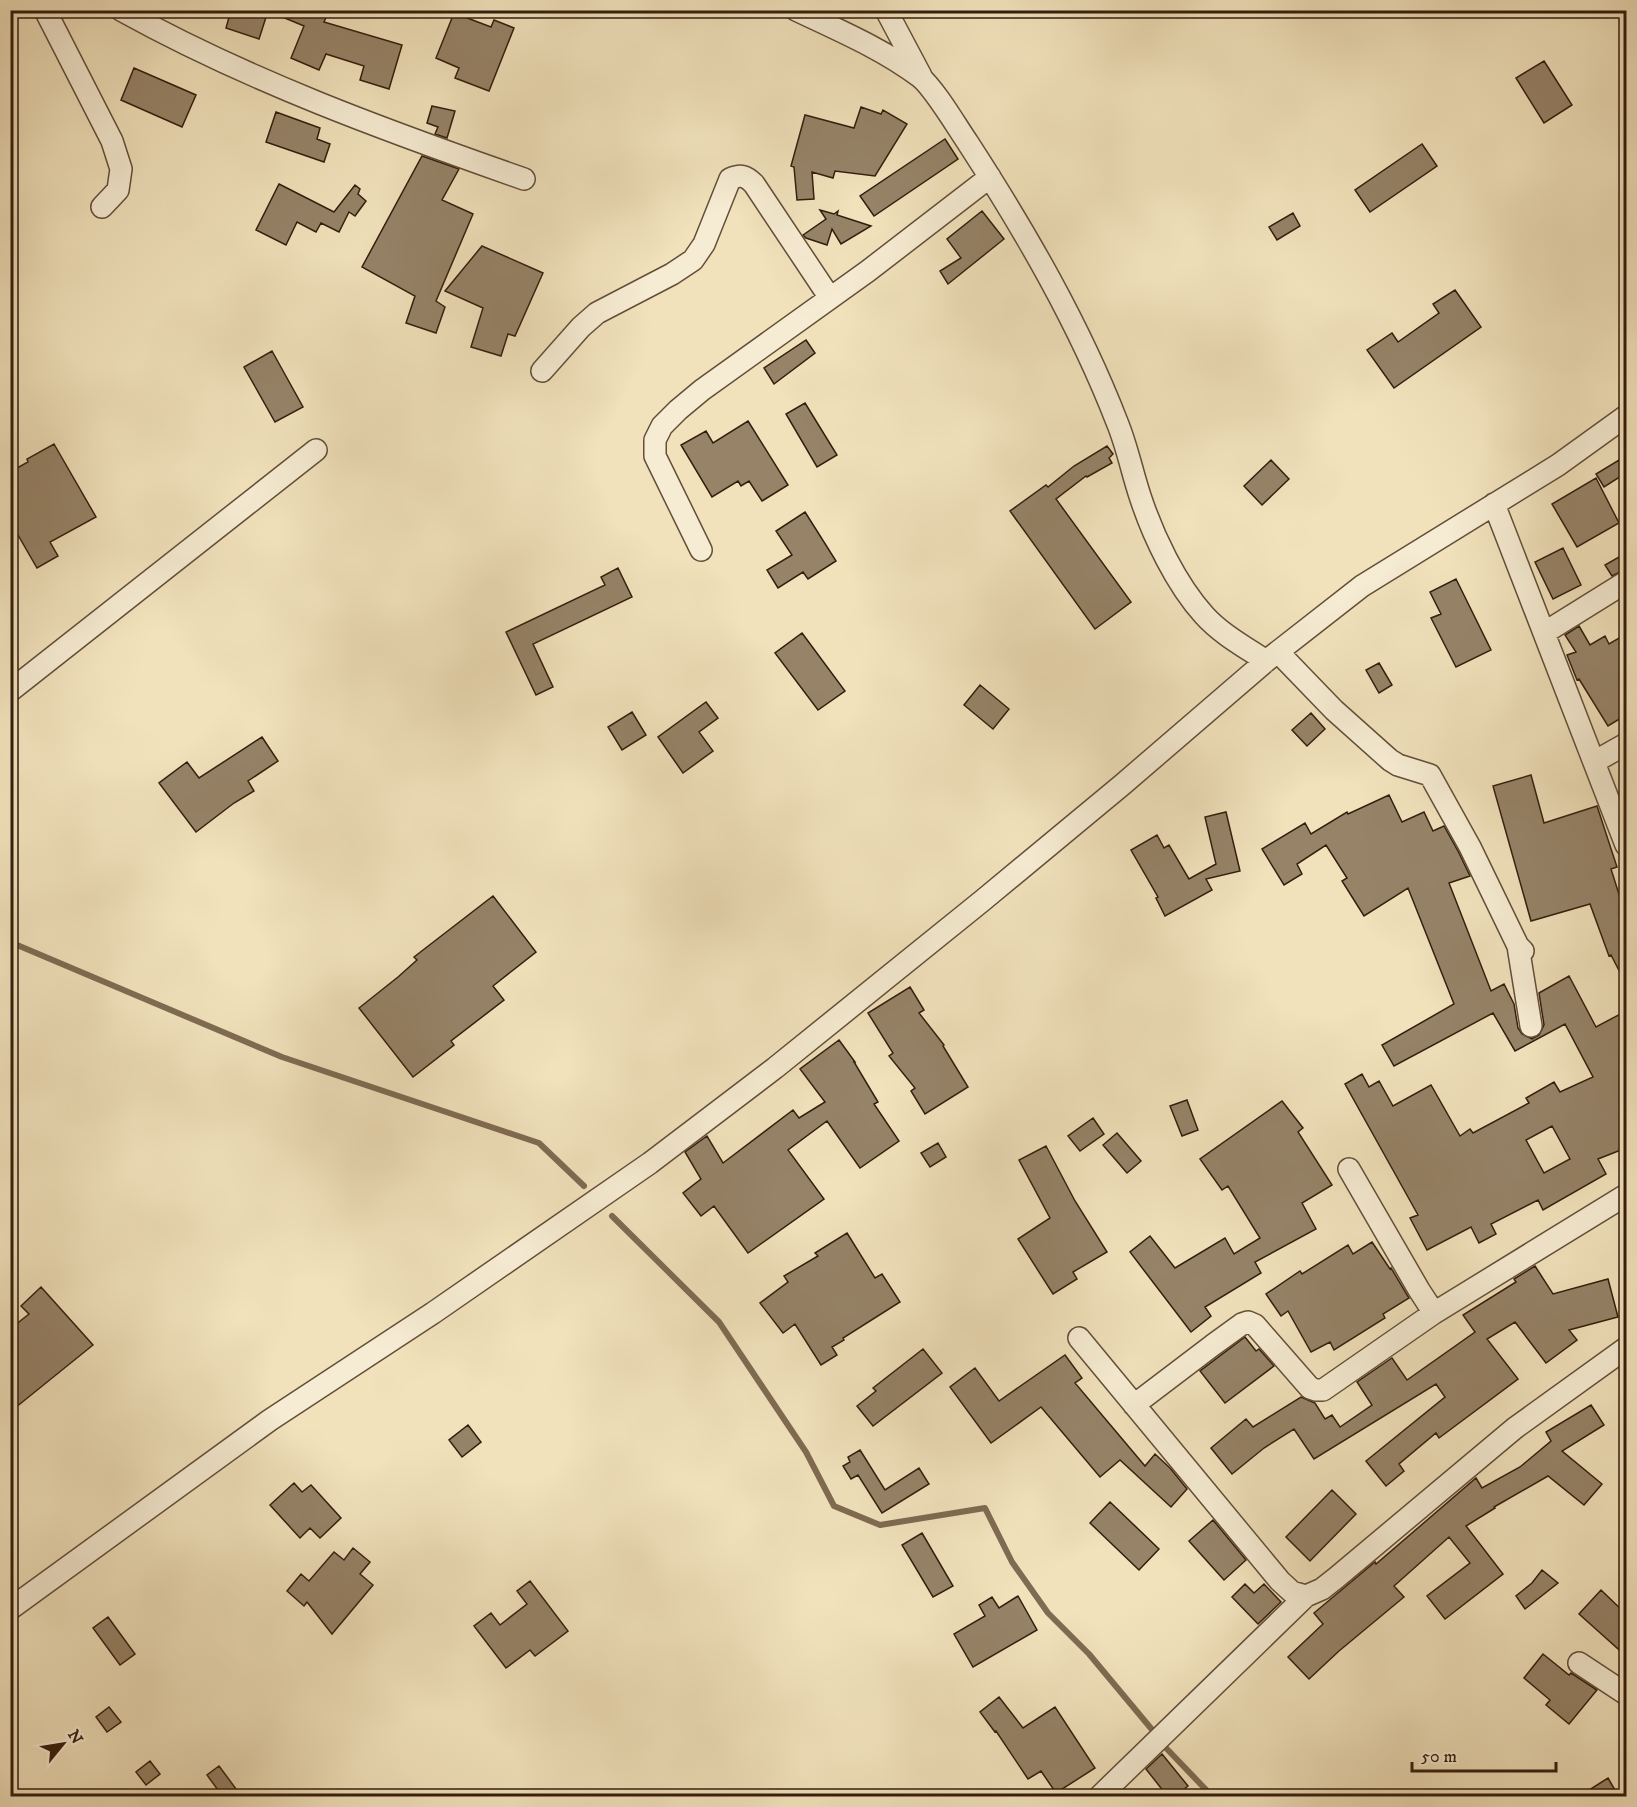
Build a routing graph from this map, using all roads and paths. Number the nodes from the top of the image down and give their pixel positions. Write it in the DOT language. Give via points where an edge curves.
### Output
graph roads {
  1 [pos="45,10"];
  2 [pos="121,10"];
  3 [pos="796,10"];
  4 [pos="886,10"];
  5 [pos="922,78"];
  6 [pos="990,177"];
  7 [pos="524,179"];
  8 [pos="102,207"];
  9 [pos="830,298"];
  10 [pos="542,371"];
  11 [pos="1626,416"];
  12 [pos="315,450"];
  13 [pos="1494,504"];
  14 [pos="701,550"];
  15 [pos="1626,582"];
  16 [pos="1544,633"];
  17 [pos="1272,657"];
  18 [pos="10,691"];
  19 [pos="1626,744"];
  20 [pos="1594,762"];
  21 [pos="1626,845"];
  22 [pos="1531,1026"];
  23 [pos="1349,1169"];
  24 [pos="1626,1195"];
  25 [pos="1434,1312"];
  26 [pos="1079,1338"];
  27 [pos="1626,1348"];
  28 [pos="1134,1405"];
  29 [pos="1306,1596"];
  30 [pos="10,1609"];
  31 [pos="1579,1663"];
  32 [pos="1626,1694"];
  33 [pos="1100,1797"];
  1 -- 8 [label="street" via="112,141 121,169 118,190"];
  2 -- 7 [label="street" via="241,71 395,134"];
  3 -- 5 [label="street" via="868,45"];
  4 -- 5 [label="street"];
  5 -- 6 [label="street"];
  6 -- 9 [label="street"];
  6 -- 17 [label="street" via="1086,348 1125,442 1145,513 1171,565 1192,600 1218,628"];
  9 -- 10 [label="street" via="754,184 747,177 738,176 730,179 704,244 693,260 597,313"];
  9 -- 14 [label="street" via="702,390 662,426 655,440 655,456"];
  11 -- 13 [label="street" via="1558,465"];
  12 -- 18 [label="street"];
  13 -- 16 [label="street"];
  13 -- 17 [label="street" via="1370,580"];
  15 -- 16 [label="street"];
  16 -- 20 [label="street"];
  17 -- 22 [label="street" via="1390,760 1430,775 1520,949"];
  17 -- 30 [label="street" via="982,901 697,1128 606,1195 270,1420"];
  19 -- 20 [label="street"];
  20 -- 21 [label="street"];
  23 -- 25 [label="street"];
  24 -- 25 [label="street"];
  25 -- 28 [label="street" via="1323,1390 1310,1388 1255,1325 1248,1322"];
  26 -- 28 [label="street"];
  27 -- 29 [label="street" via="1515,1428 1336,1578"];
  28 -- 29 [label="street" via="1280,1581 1292,1592"];
  29 -- 33 [label="street"];
  31 -- 32 [label="street"];
}
